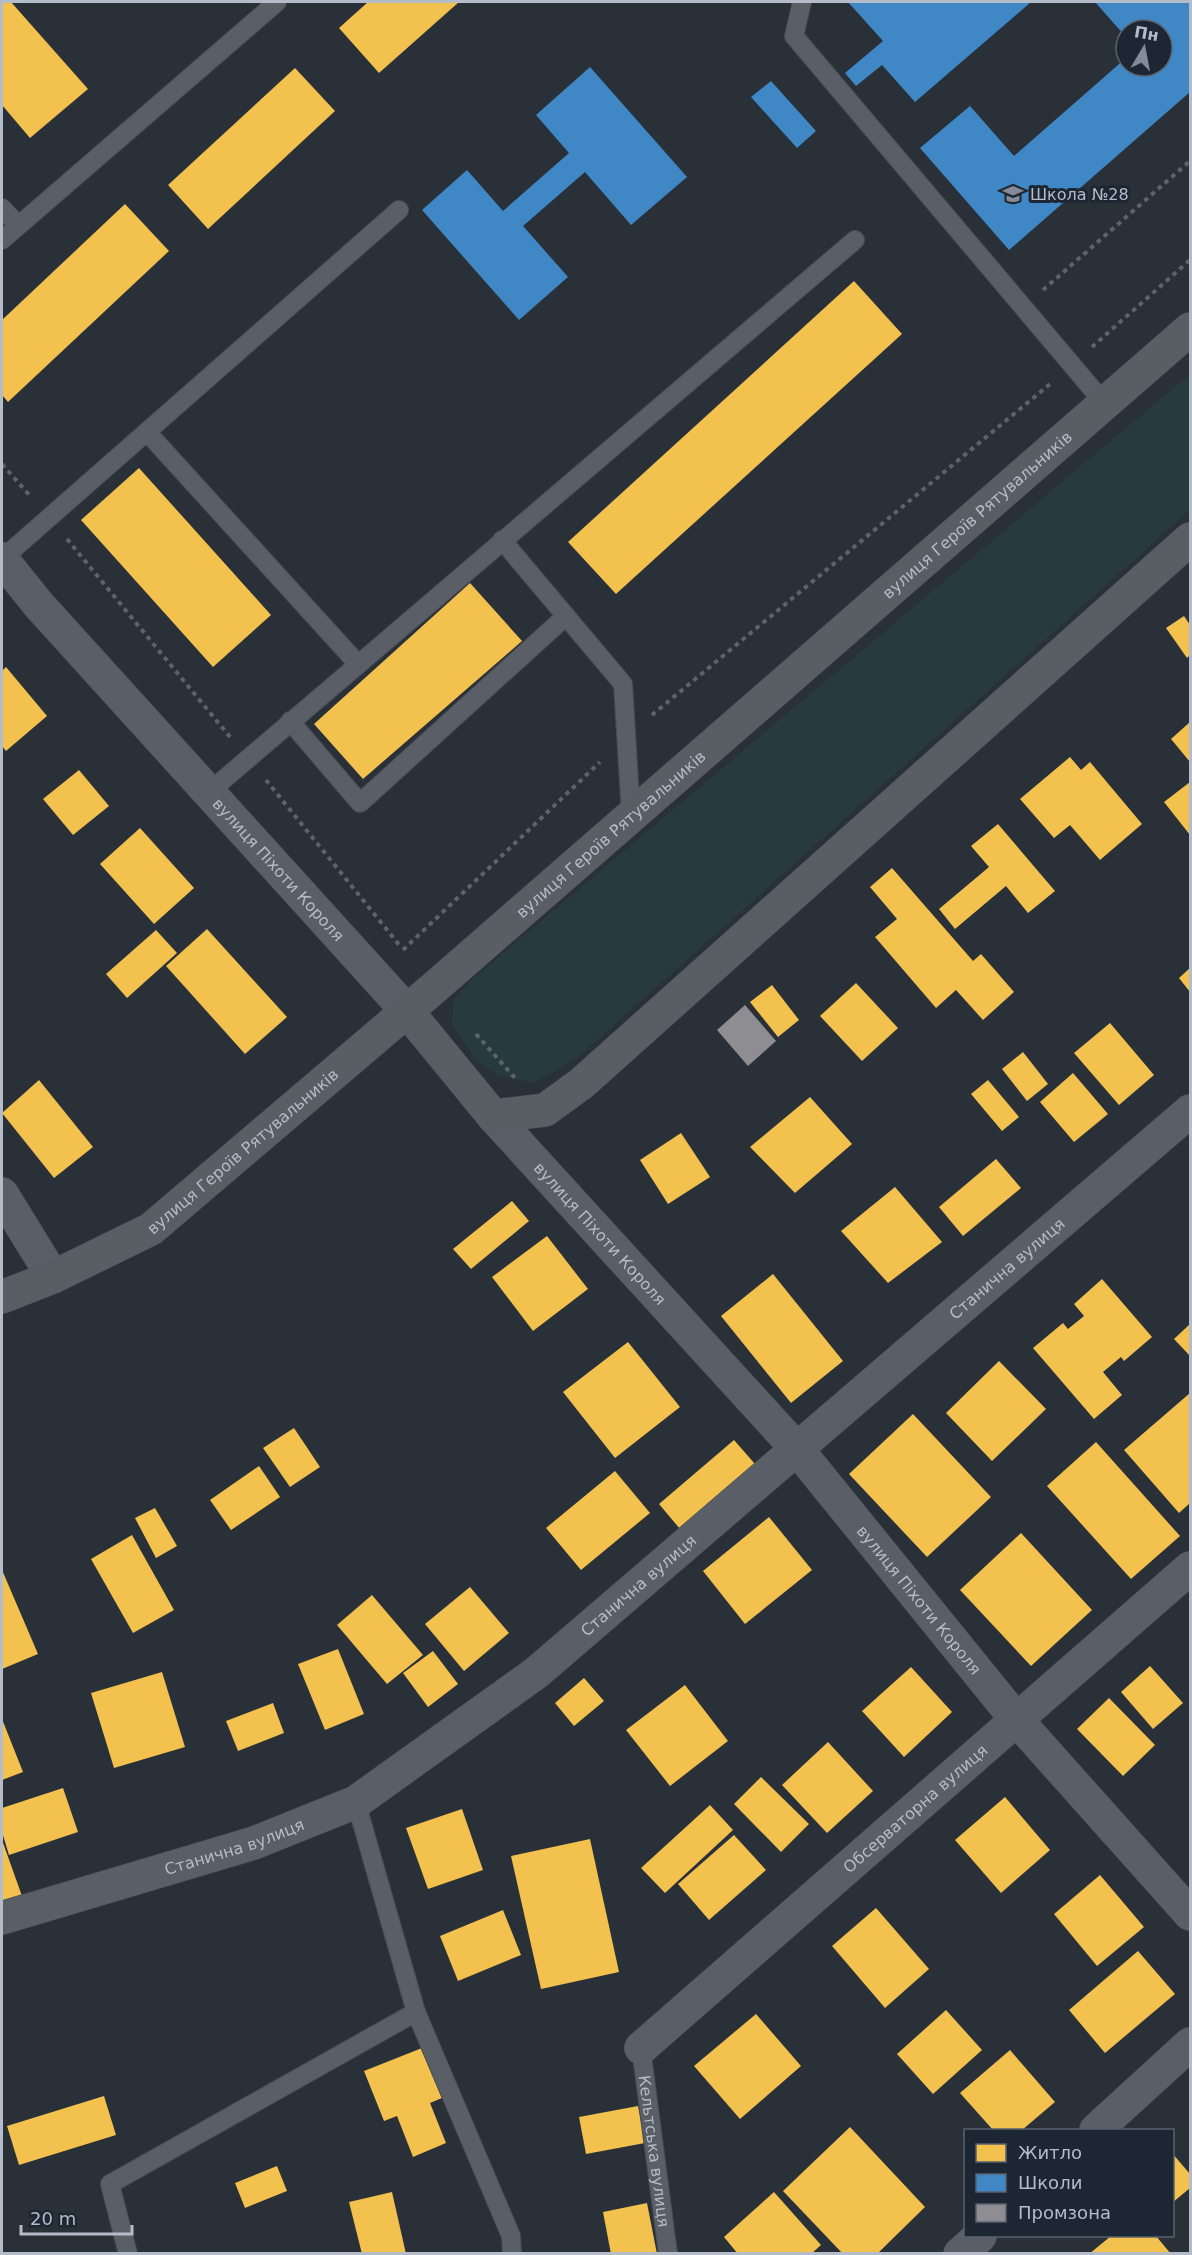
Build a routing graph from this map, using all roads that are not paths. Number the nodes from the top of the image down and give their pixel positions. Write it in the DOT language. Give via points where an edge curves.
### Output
graph roads {
  1 [pos="277,2"];
  2 [pos="802,2"];
  3 [pos="2,208"];
  4 [pos="399,210"];
  5 [pos="18,225"];
  6 [pos="2,240"];
  7 [pos="855,240"];
  8 [pos="1191,329"];
  9 [pos="1105,404"];
  10 [pos="147,432"];
  11 [pos="1191,539"];
  12 [pos="502,540"];
  13 [pos="2,559"];
  14 [pos="566,616"];
  15 [pos="357,663"];
  16 [pos="290,721"];
  17 [pos="209,792"];
  18 [pos="631,815"];
  19 [pos="406,1011"];
  20 [pos="1191,1111"];
  21 [pos="493,1116"];
  22 [pos="2,1194"];
  23 [pos="53,1277"];
  24 [pos="2,1297"];
  25 [pos="797,1449"];
  26 [pos="1191,1568"];
  27 [pos="1016,1719"];
  28 [pos="356,1802"];
  29 [pos="1191,1914"];
  30 [pos="2,1918"];
  31 [pos="416,2012"];
  32 [pos="1191,2044"];
  33 [pos="642,2048"];
  34 [pos="1097,2129"];
  35 [pos="978,2237"];
  36 [pos="128,2253"];
  37 [pos="512,2253"];
  38 [pos="668,2253"];
  39 [pos="960,2253"];
  1 -- 5 [label="lane"];
  2 -- 9 [label="lane" via="794,36"];
  3 -- 5 [label="lane"];
  4 -- 10 [label="lane"];
  5 -- 6 [label="lane"];
  7 -- 12 [label="lane"];
  8 -- 9 [label="main road, вулиця Героїв Рятувальників"];
  9 -- 18 [label="main road, вулиця Героїв Рятувальників"];
  10 -- 13 [label="lane"];
  10 -- 15 [label="lane"];
  11 -- 21 [label="main road" via="591,1076 544,1110"];
  12 -- 14 [label="lane"];
  12 -- 15 [label="lane"];
  13 -- 17 [label="street, вулиця Піхоти Короля"];
  14 -- 16 [label="lane" via="360,803"];
  14 -- 18 [label="lane" via="623,684"];
  15 -- 16 [label="lane"];
  16 -- 17 [label="lane"];
  17 -- 19 [label="street, вулиця Піхоти Короля"];
  18 -- 19 [label="main road, вулиця Героїв Рятувальників"];
  19 -- 21 [label="main road, вулиця Піхоти Короля"];
  19 -- 23 [label="main road, вулиця Героїв Рятувальників" via="151,1229"];
  20 -- 25 [label="street, Станична вулиця"];
  21 -- 25 [label="street, вулиця Піхоти Короля"];
  22 -- 23 [label="street"];
  23 -- 24 [label="main road, вулиця Героїв Рятувальників"];
  25 -- 27 [label="street, вулиця Піхоти Короля"];
  25 -- 28 [label="street, Станична вулиця" via="536,1673"];
  26 -- 27 [label="street, Обсерваторна вулиця"];
  27 -- 29 [label="street, вулиця Піхоти Короля"];
  27 -- 33 [label="street, Обсерваторна вулиця"];
  28 -- 30 [label="street, Станична вулиця" via="254,1843"];
  28 -- 31 [label="lane"];
  31 -- 36 [label="lane" via="110,2184"];
  31 -- 37 [label="lane" via="511,2236"];
  32 -- 34 [label="street"];
  33 -- 38 [label="lane, Кельтська вулиця"];
  35 -- 39 [label="street"];
}
